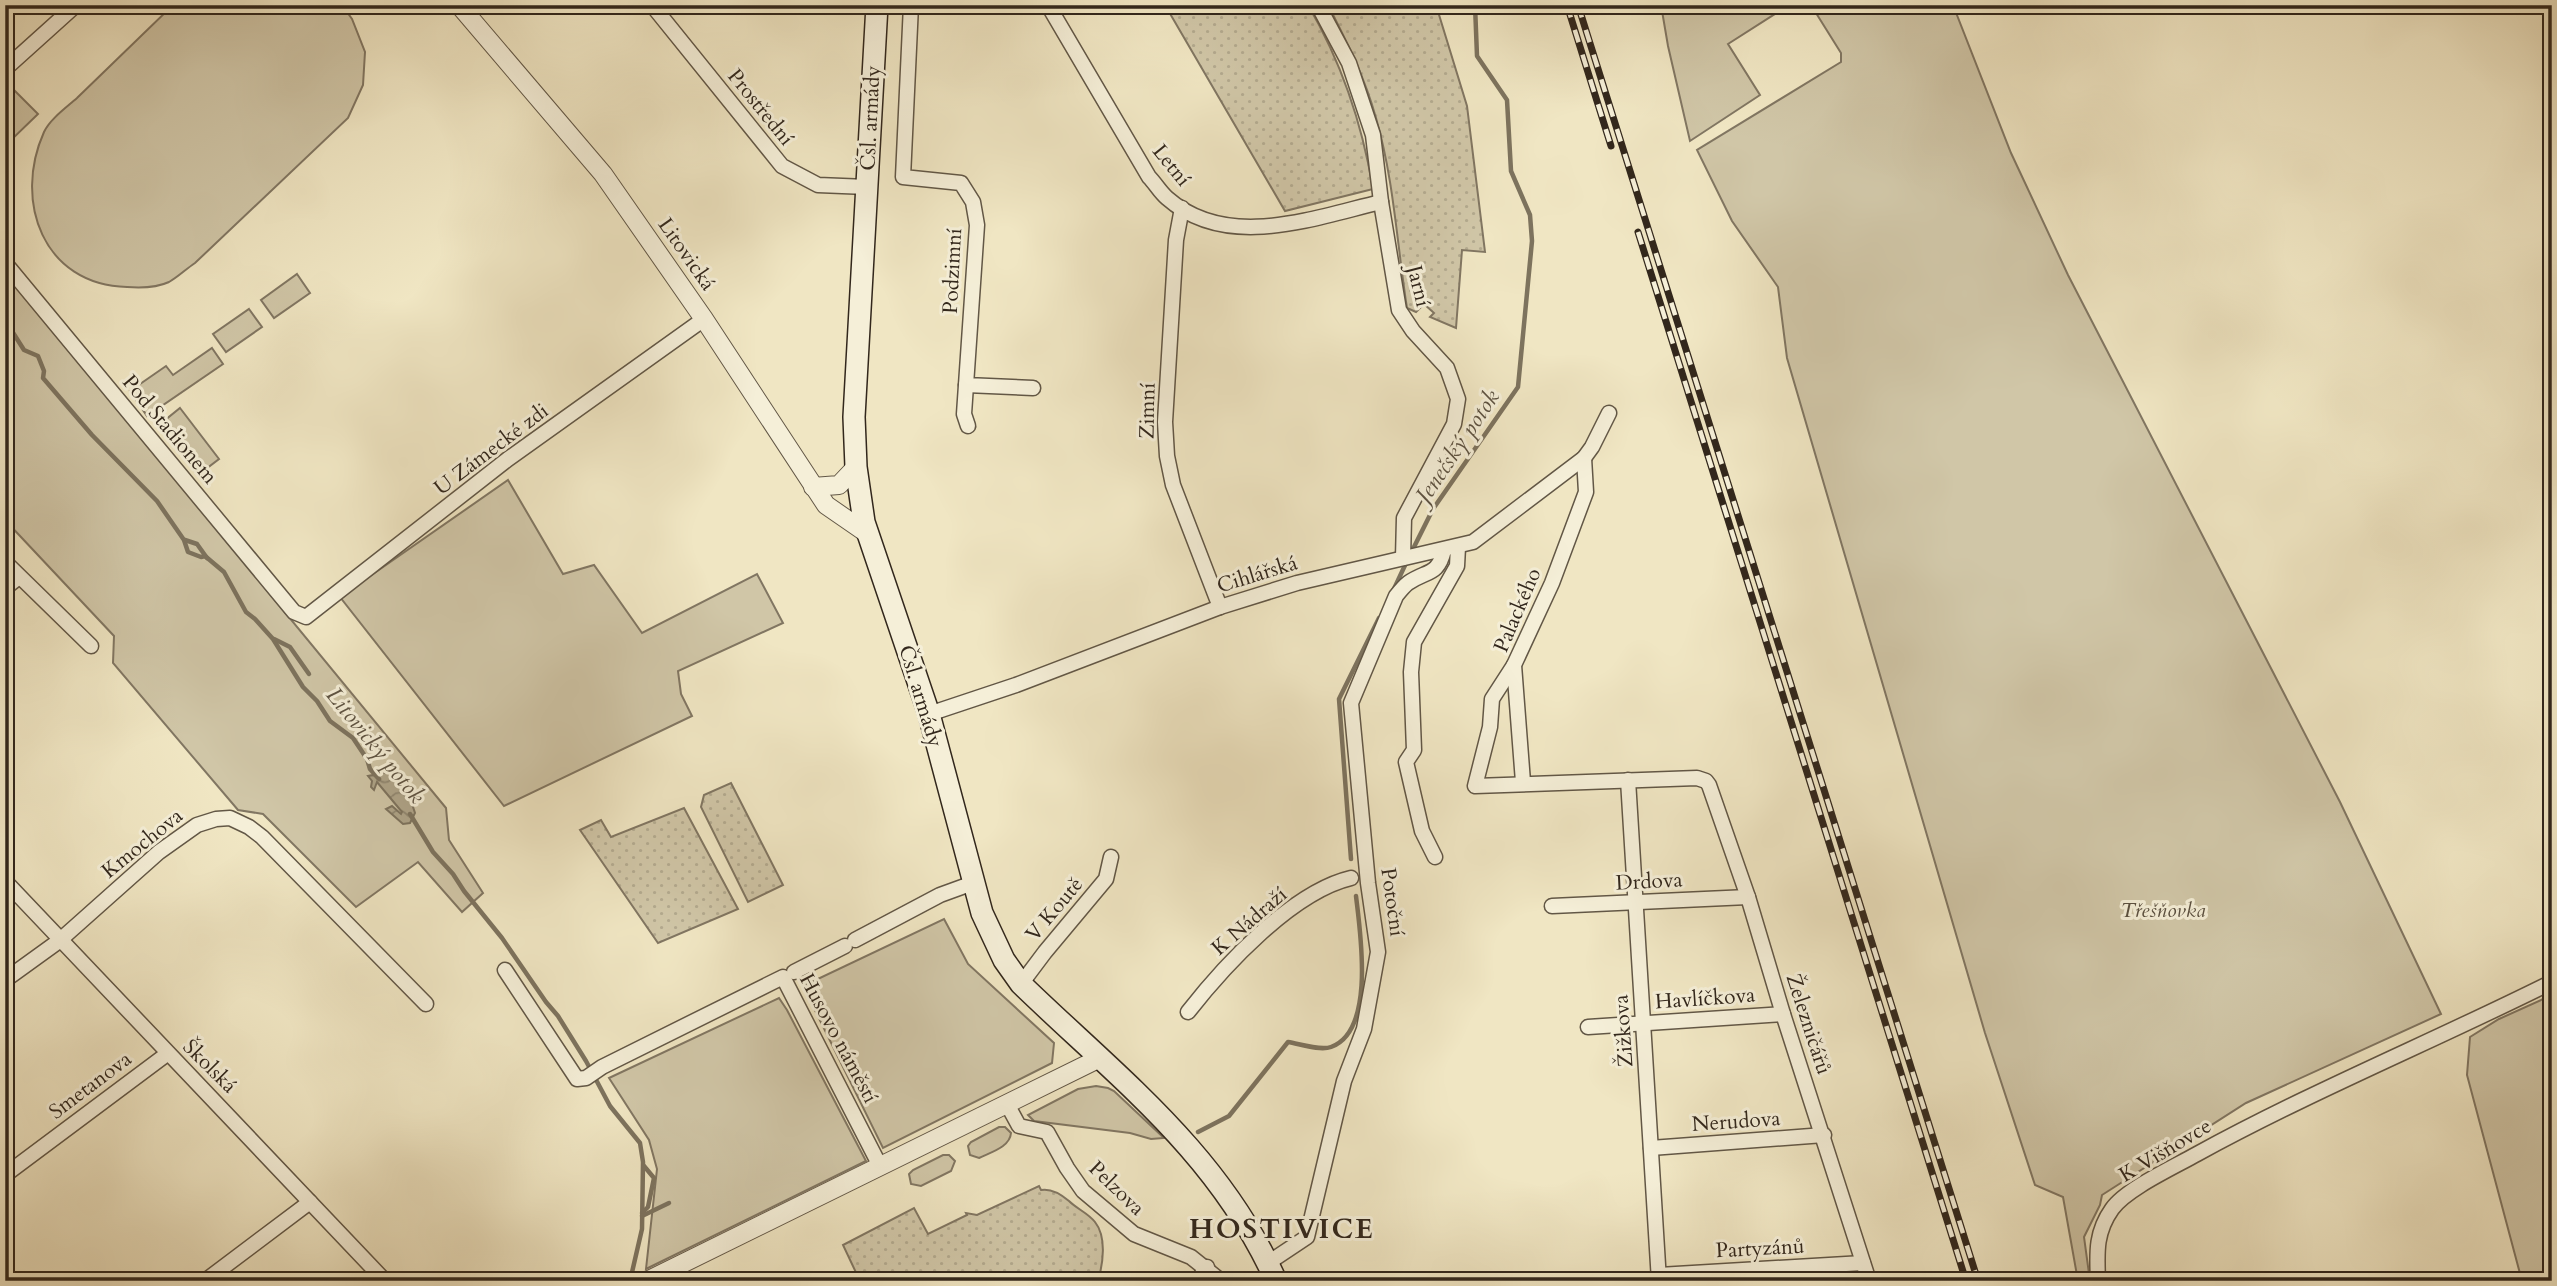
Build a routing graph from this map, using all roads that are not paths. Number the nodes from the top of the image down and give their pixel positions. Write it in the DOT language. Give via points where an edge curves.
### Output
graph roads {
  1 [pos="76,5"];
  2 [pos="459,5"];
  3 [pos="652,5"];
  4 [pos="877,5"];
  5 [pos="911,5"];
  6 [pos="1048,5"];
  7 [pos="1318,5"];
  8 [pos="8,61"];
  9 [pos="867,187"];
  10 [pos="1381,202"];
  11 [pos="1182,208"];
  12 [pos="5,263"];
  13 [pos="704,319"];
  14 [pos="966,385"];
  15 [pos="1033,388"];
  16 [pos="1609,413"];
  17 [pos="968,426"];
  18 [pos="1584,458"];
  19 [pos="856,467"];
  20 [pos="813,487"];
  21 [pos="868,534"];
  22 [pos="1451,548"];
  23 [pos="1403,558"];
  24 [pos="5,562"];
  25 [pos="19,576"];
  26 [pos="5,589"];
  27 [pos="1220,607"];
  28 [pos="306,617"];
  29 [pos="91,646"];
  30 [pos="1514,665"];
  31 [pos="929,714"];
  32 [pos="1628,780"];
  33 [pos="1523,782"];
  34 [pos="1111,857"];
  35 [pos="1435,857"];
  36 [pos="1350,878"];
  37 [pos="5,881"];
  38 [pos="973,883"];
  39 [pos="1748,897"];
  40 [pos="1635,903"];
  41 [pos="1552,906"];
  42 [pos="59,941"];
  43 [pos="505,970"];
  44 [pos="794,972"];
  45 [pos="5,980"];
  46 [pos="2552,982"];
  47 [pos="1021,985"];
  48 [pos="426,1004"];
  49 [pos="1188,1012"];
  50 [pos="1783,1014"];
  51 [pos="1644,1024"];
  52 [pos="1588,1027"];
  53 [pos="167,1054"];
  54 [pos="1100,1058"];
  55 [pos="1007,1104"];
  56 [pos="1824,1135"];
  57 [pos="1651,1148"];
  58 [pos="880,1166"];
  59 [pos="5,1175"];
  60 [pos="310,1202"];
  61 [pos="1863,1264"];
  62 [pos="1207,1268"];
  63 [pos="1272,1272"];
  64 [pos="1659,1278"];
  65 [pos="205,1281"];
  66 [pos="385,1281"];
  67 [pos="647,1281"];
  68 [pos="1197,1281"];
  69 [pos="1221,1281"];
  70 [pos="1869,1281"];
  71 [pos="2098,1281"];
  1 -- 8 [label="street"];
  2 -- 13 [label="street, Litovická" via="603,174"];
  3 -- 9 [label="street, Prostřední" via="782,166 818,185"];
  4 -- 9 [label="main road, Čsl. armády"];
  5 -- 14 [label="street, Podzimní" via="903,177 961,183 973,202 977,225"];
  6 -- 11 [label="street, Letní" via="1149,177"];
  7 -- 10 [label="street, Jarní" via="1349,63 1373,135"];
  9 -- 19 [label="main road, Čsl. armády" via="854,417"];
  10 -- 11 [label="street, Letní" via="1258,228 1224,225"];
  10 -- 23 [label="street, Jarní" via="1399,310 1447,368 1458,399 1454,424 1404,517"];
  11 -- 27 [label="street, Zimní" via="1176,240 1167,456 1173,485"];
  12 -- 28 [label="street, Pod Stadionem" via="294,612"];
  13 -- 20 [label="street, Litovická"];
  13 -- 28 [label="street, U Zámecké zdi" via="508,459"];
  14 -- 15 [label="street"];
  14 -- 17 [label="street, Podzimní"];
  16 -- 18 [label="street"];
  18 -- 22 [label="street, Cihlářská" via="1473,542"];
  18 -- 30 [label="street, Palackého" via="1586,492 1552,583"];
  19 -- 20 [label="street" via="839,485"];
  19 -- 21 [label="main road, Čsl. armády"];
  20 -- 21 [label="street, Litovická" via="826,505"];
  21 -- 31 [label="main road, Čsl. armády"];
  22 -- 23 [label="street, Cihlářská"];
  22 -- 35 [label="street" via="1457,566 1414,642 1414,750 1406,762 1422,831"];
  22 -- 63 [label="street, Potoční" via="1441,564 1407,583 1396,596 1352,703 1378,952 1364,1028 1345,1081 1307,1237"];
  23 -- 27 [label="street, Cihlářská"];
  24 -- 25 [label="street"];
  25 -- 26 [label="street"];
  25 -- 29 [label="street"];
  27 -- 31 [label="street, Cihlářská"];
  30 -- 33 [label="street, Palackého"];
  30 -- 33 [label="street" via="1492,699 1475,786"];
  31 -- 38 [label="main road, Čsl. armády"];
  32 -- 33 [label="street"];
  32 -- 39 [label="street, Železničářů" via="1706,781"];
  32 -- 40 [label="street, Žižkova"];
  34 -- 47 [label="street, V Koutě" via="1106,879"];
  36 -- 49 [label="street, K Nádraží" via="1327,884 1277,921 1236,957"];
  37 -- 42 [label="street, Školská"];
  38 -- 44 [label="street, Husovo náměstí" via="857,936"];
  38 -- 47 [label="main road, Čsl. armády" via="991,935"];
  39 -- 40 [label="street, Drdova"];
  39 -- 50 [label="street, Železničářů"];
  40 -- 41 [label="street, Drdova"];
  40 -- 51 [label="street, Žižkova"];
  42 -- 45 [label="street, Kmochova"];
  42 -- 48 [label="street, Kmochova" via="159,852 197,825 230,818 262,837"];
  42 -- 53 [label="street, Školská"];
  43 -- 58 [label="street, Husovo náměstí" via="577,1079 783,977"];
  46 -- 71 [label="street, K Višňovce" via="2271,1114 2154,1178 2111,1210 2096,1244"];
  47 -- 54 [label="main road, Čsl. armády"];
  50 -- 51 [label="street, Havlíčkova"];
  50 -- 56 [label="street, Železničářů"];
  51 -- 52 [label="street, Havlíčkova"];
  51 -- 57 [label="street, Žižkova"];
  53 -- 59 [label="street, Smetanova"];
  53 -- 60 [label="street, Školská"];
  54 -- 55 [label="street"];
  54 -- 63 [label="main road, Čsl. armády" via="1157,1111 1203,1163"];
  55 -- 58 [label="street"];
  55 -- 62 [label="street, Pelzova" via="1019,1126 1047,1132 1083,1191 1134,1234"];
  56 -- 57 [label="street, Nerudova"];
  56 -- 61 [label="street, Železničářů"];
  57 -- 64 [label="street, Žižkova"];
  58 -- 67 [label="street"];
  60 -- 65 [label="street"];
  60 -- 66 [label="street, Školská"];
  61 -- 64 [label="street, Partyzánů"];
  61 -- 70 [label="street, Železničářů"];
  62 -- 68 [label="street"];
  62 -- 69 [label="street, Pelzova"];
}
